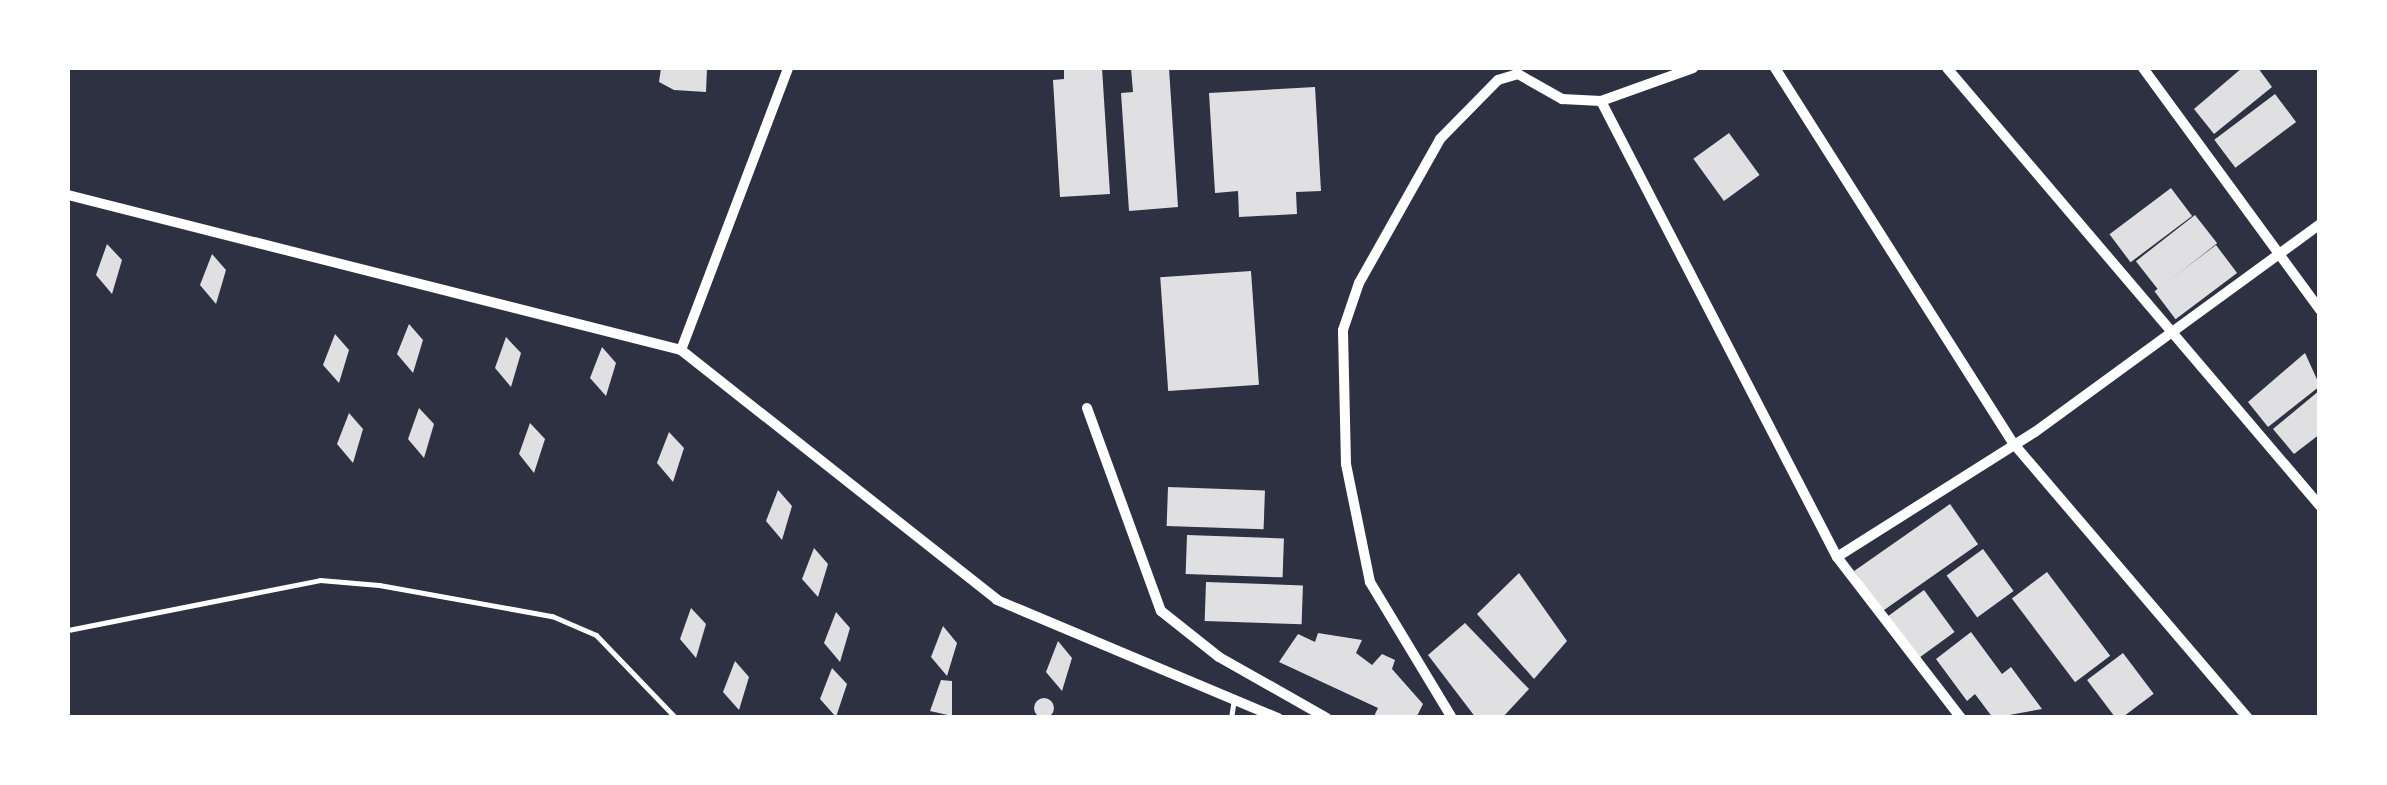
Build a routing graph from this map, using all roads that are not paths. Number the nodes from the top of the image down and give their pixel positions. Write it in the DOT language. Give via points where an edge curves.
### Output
graph roads {
  1 [pos="788,68"];
  2 [pos="1693,68"];
  3 [pos="1775,68"];
  4 [pos="1947,68"];
  5 [pos="2144,68"];
  6 [pos="1601,101"];
  7 [pos="68,195"];
  8 [pos="2320,224"];
  9 [pos="2278,255"];
  10 [pos="2320,310"];
  11 [pos="2173,332"];
  12 [pos="681,350"];
  13 [pos="1088,408"];
  14 [pos="2013,443"];
  15 [pos="2320,506"];
  16 [pos="1837,556"];
  17 [pos="68,630"];
  18 [pos="1235,695"];
  19 [pos="676,718"];
  20 [pos="1231,718"];
  21 [pos="1278,718"];
  22 [pos="1327,718"];
  23 [pos="1452,718"];
  24 [pos="1961,718"];
  25 [pos="2248,718"];
  1 -- 12 [label="street"];
  2 -- 6 [label="street"];
  3 -- 14 [label="street"];
  4 -- 11 [label="street"];
  5 -- 9 [label="street"];
  6 -- 16 [label="street"];
  6 -- 23 [label="street" via="1562,100 1518,74 1498,80 1440,139 1343,330 1346,464 1370,582"];
  7 -- 12 [label="street"];
  8 -- 9 [label="street"];
  9 -- 10 [label="street"];
  9 -- 11 [label="street"];
  11 -- 14 [label="street"];
  11 -- 15 [label="street"];
  12 -- 18 [label="street" via="997,600"];
  13 -- 22 [label="street" via="1161,611 1219,657"];
  14 -- 16 [label="street"];
  14 -- 25 [label="street"];
  16 -- 24 [label="street"];
  17 -- 19 [label="lane" via="320,580 378,586 552,616 596,634"];
  18 -- 20 [label="lane"];
  18 -- 21 [label="street"];
}
